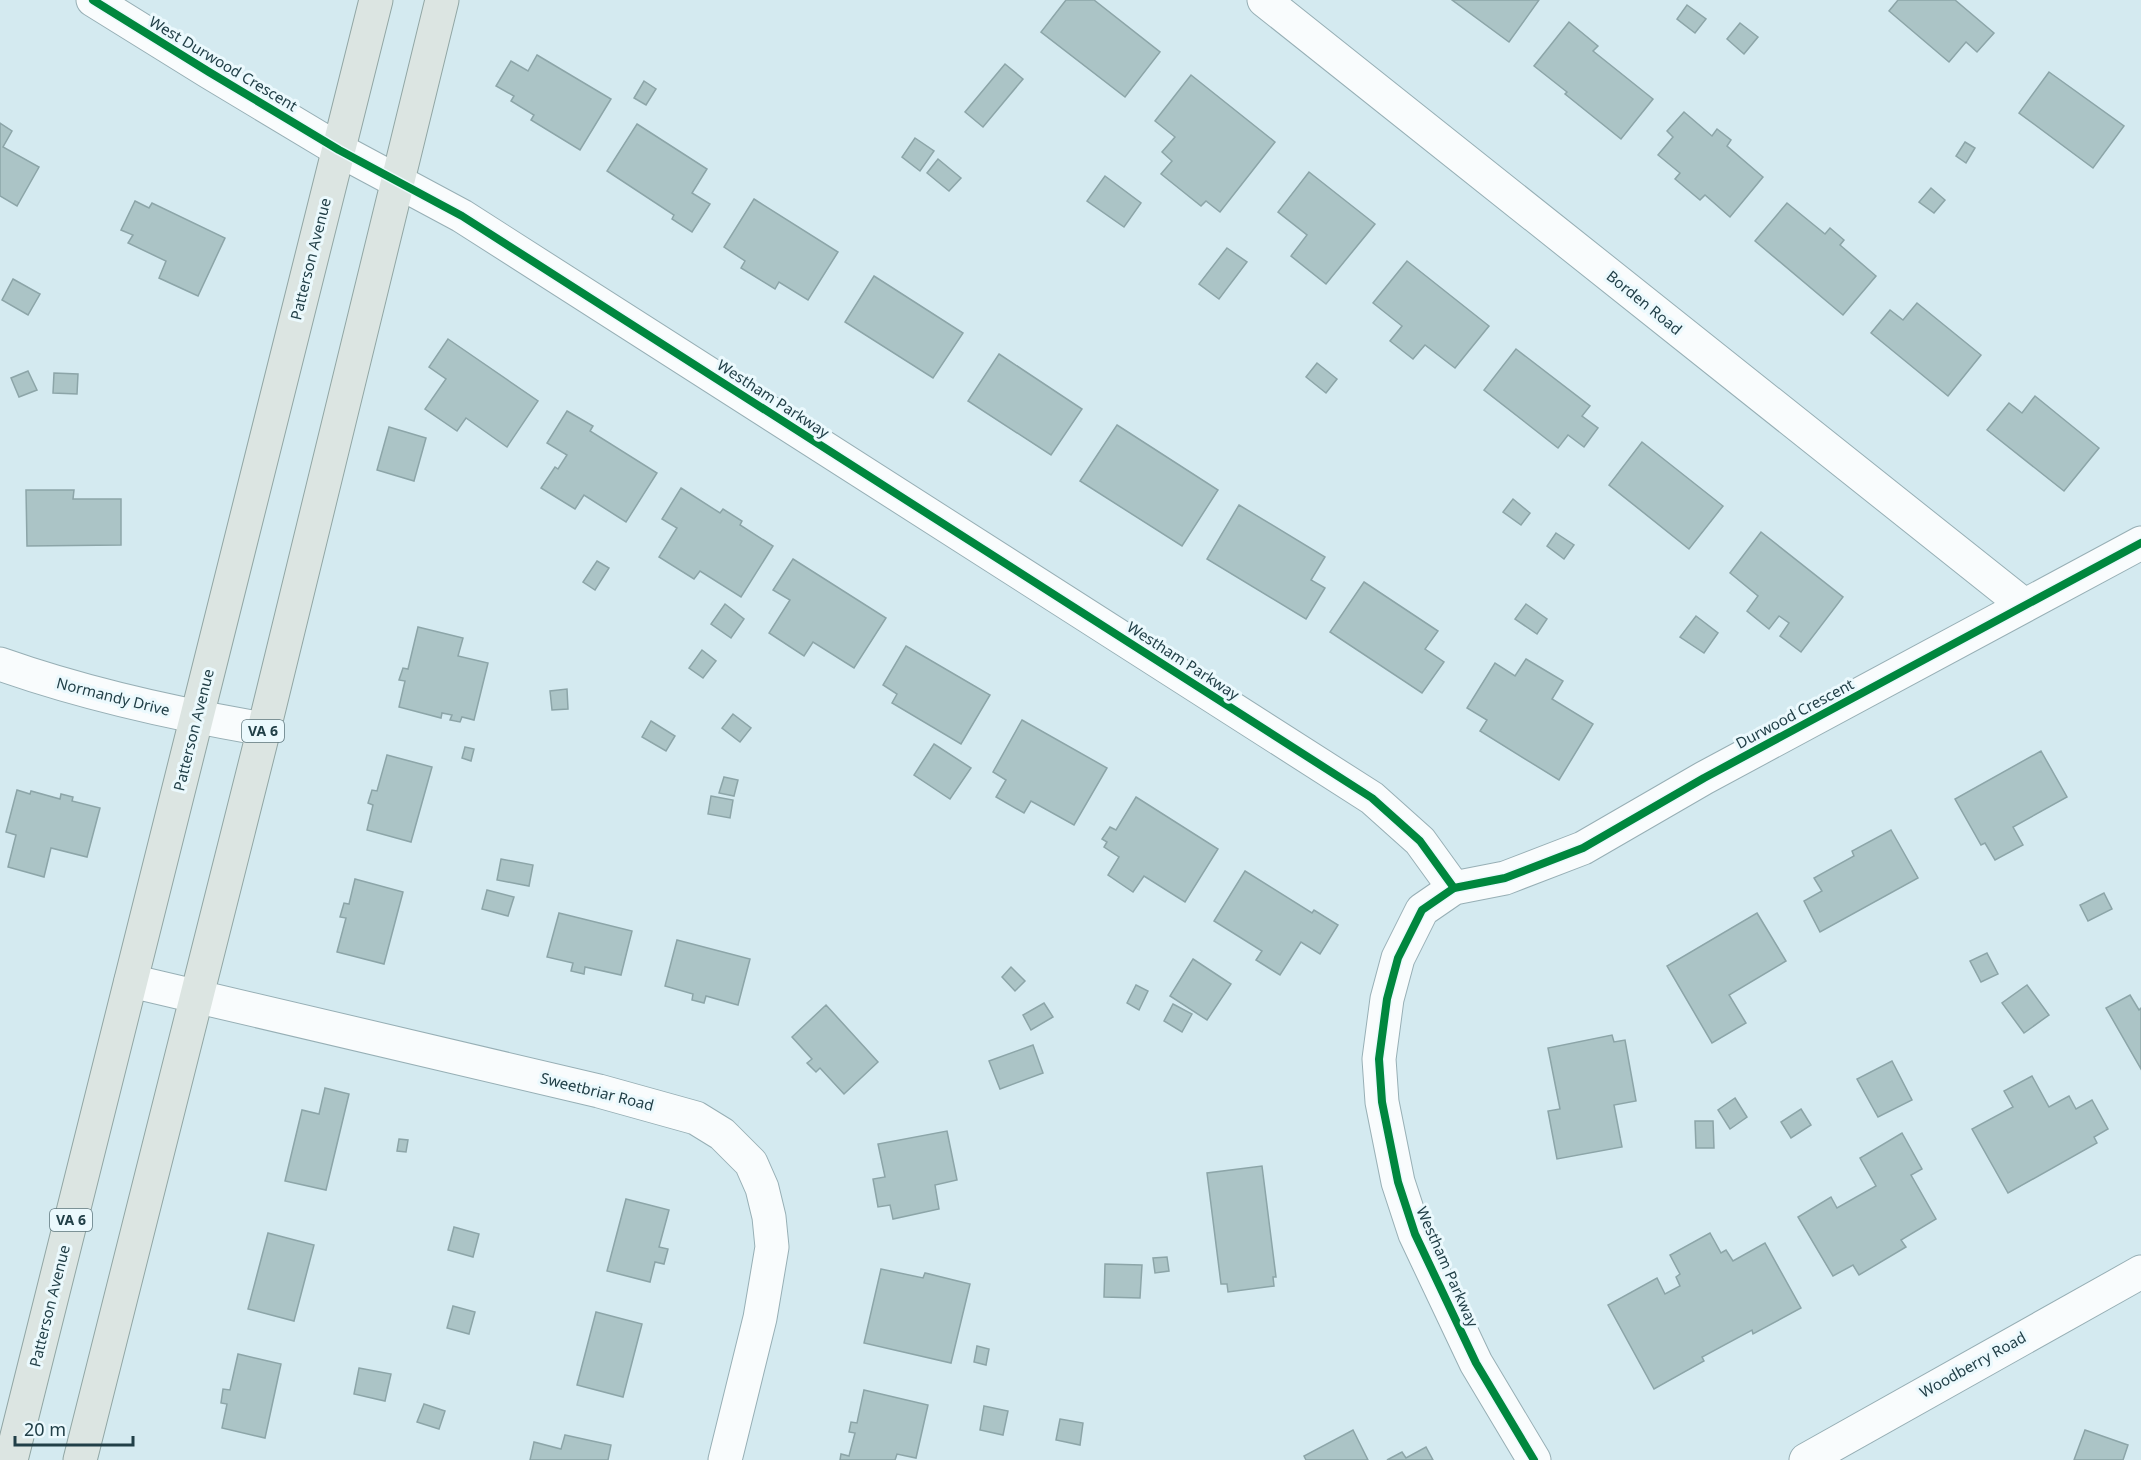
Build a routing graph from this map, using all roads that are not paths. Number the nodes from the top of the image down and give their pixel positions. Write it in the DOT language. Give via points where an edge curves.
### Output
graph roads {
  1 [pos="93,0"];
  2 [pos="376,0"];
  3 [pos="442,0"];
  4 [pos="1264,0"];
  5 [pos="339,150"];
  6 [pos="396,181"];
  7 [pos="2141,543"];
  8 [pos="2024,605"];
  9 [pos="0,664"];
  10 [pos="197,718"];
  11 [pos="264,729"];
  12 [pos="1454,888"];
  13 [pos="131,981"];
  14 [pos="196,996"];
  15 [pos="2141,1272"];
  16 [pos="11,1460"];
  17 [pos="80,1460"];
  18 [pos="725,1460"];
  19 [pos="1534,1460"];
  20 [pos="1806,1460"];
  1 -- 5 [label="street, West Durwood Crescent"];
  2 -- 5 [label="main road, Patterson Avenue / VA 6"];
  3 -- 6 [label="main road, VA 6"];
  4 -- 8 [label="street, Borden Road"];
  5 -- 6 [label="street, Westham Parkway"];
  5 -- 10 [label="main road, Patterson Avenue / VA 6"];
  6 -- 11 [label="main road, VA 6"];
  6 -- 12 [label="street, Westham Parkway" via="462,216 1372,798 1420,841"];
  7 -- 8 [label="street, Durwood Crescent"];
  8 -- 12 [label="street, Durwood Crescent" via="1583,848 1505,878"];
  9 -- 10 [label="street, Normandy Drive"];
  10 -- 11 [label="street, Normandy Drive"];
  10 -- 13 [label="main road, Patterson Avenue / VA 6"];
  11 -- 14 [label="main road, VA 6"];
  12 -- 19 [label="street, Westham Parkway" via="1422,910 1398,958 1378,1059 1382,1102 1398,1182 1415,1234 1476,1363"];
  13 -- 14 [label="street, Sweetbriar Road"];
  13 -- 16 [label="main road, Patterson Avenue / VA 6"];
  14 -- 17 [label="main road, VA 6"];
  14 -- 18 [label="street, Sweetbriar Road" via="599,1091 696,1118 722,1134 751,1163 762,1188 772,1247 760,1318"];
  15 -- 20 [label="street, Woodberry Road"];
}
